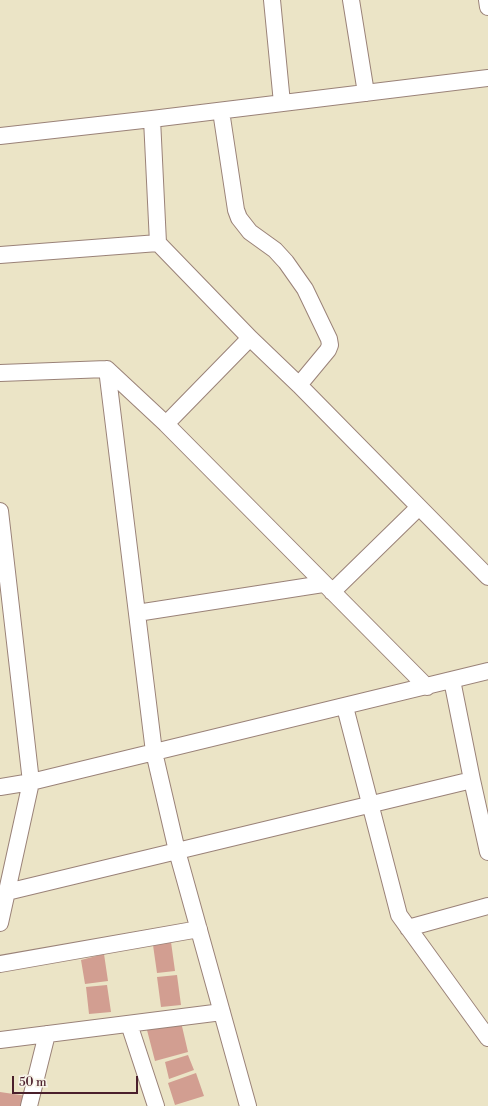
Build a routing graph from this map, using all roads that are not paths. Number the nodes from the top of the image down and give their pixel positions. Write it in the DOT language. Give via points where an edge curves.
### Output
graph roads {
  1 [pos="272,0"];
  2 [pos="351,0"];
  3 [pos="487,0"];
  4 [pos="488,7"];
  5 [pos="488,78"];
  6 [pos="366,93"];
  7 [pos="282,103"];
  8 [pos="221,111"];
  9 [pos="152,119"];
  10 [pos="0,136"];
  11 [pos="158,243"];
  12 [pos="0,254"];
  13 [pos="250,338"];
  14 [pos="107,369"];
  15 [pos="0,373"];
  16 [pos="299,385"];
  17 [pos="166,424"];
  18 [pos="419,507"];
  19 [pos="0,511"];
  20 [pos="488,577"];
  21 [pos="328,588"];
  22 [pos="137,613"];
  23 [pos="488,671"];
  24 [pos="452,680"];
  25 [pos="427,687"];
  26 [pos="345,707"];
  27 [pos="154,752"];
  28 [pos="472,780"];
  29 [pos="31,782"];
  30 [pos="0,787"];
  31 [pos="370,804"];
  32 [pos="177,851"];
  33 [pos="488,852"];
  34 [pos="7,892"];
  35 [pos="488,906"];
  36 [pos="0,923"];
  37 [pos="408,928"];
  38 [pos="199,929"];
  39 [pos="0,964"];
  40 [pos="222,1012"];
  41 [pos="129,1024"];
  42 [pos="47,1034"];
  43 [pos="488,1038"];
  44 [pos="0,1040"];
  45 [pos="30,1106"];
  46 [pos="156,1106"];
  47 [pos="248,1106"];
  1 -- 7 [label="street"];
  2 -- 6 [label="street"];
  3 -- 4 [label="street"];
  5 -- 6 [label="street"];
  6 -- 7 [label="street"];
  7 -- 8 [label="street"];
  8 -- 9 [label="street"];
  8 -- 16 [label="street" via="239,218 250,232 275,250 286,262 304,289 330,345"];
  9 -- 10 [label="street"];
  9 -- 11 [label="street"];
  11 -- 12 [label="street"];
  11 -- 13 [label="street"];
  13 -- 16 [label="street"];
  13 -- 17 [label="street"];
  14 -- 15 [label="street"];
  14 -- 17 [label="street"];
  14 -- 22 [label="street"];
  16 -- 18 [label="street"];
  17 -- 21 [label="street"];
  18 -- 20 [label="street"];
  18 -- 21 [label="street"];
  19 -- 29 [label="street"];
  21 -- 22 [label="street"];
  21 -- 25 [label="street"];
  22 -- 27 [label="street"];
  23 -- 24 [label="street"];
  24 -- 25 [label="street"];
  24 -- 28 [label="street"];
  25 -- 26 [label="street"];
  26 -- 27 [label="street"];
  26 -- 31 [label="street"];
  27 -- 29 [label="street"];
  27 -- 32 [label="street"];
  28 -- 31 [label="street"];
  28 -- 33 [label="street"];
  29 -- 30 [label="street"];
  29 -- 34 [label="street"];
  31 -- 32 [label="street"];
  31 -- 37 [label="street" via="399,915"];
  32 -- 34 [label="street"];
  32 -- 38 [label="street"];
  34 -- 36 [label="street"];
  35 -- 37 [label="street"];
  37 -- 43 [label="street"];
  38 -- 39 [label="street"];
  38 -- 40 [label="street"];
  40 -- 41 [label="street"];
  40 -- 47 [label="street"];
  41 -- 42 [label="street"];
  41 -- 46 [label="street"];
  42 -- 44 [label="street"];
  42 -- 45 [label="street"];
}
